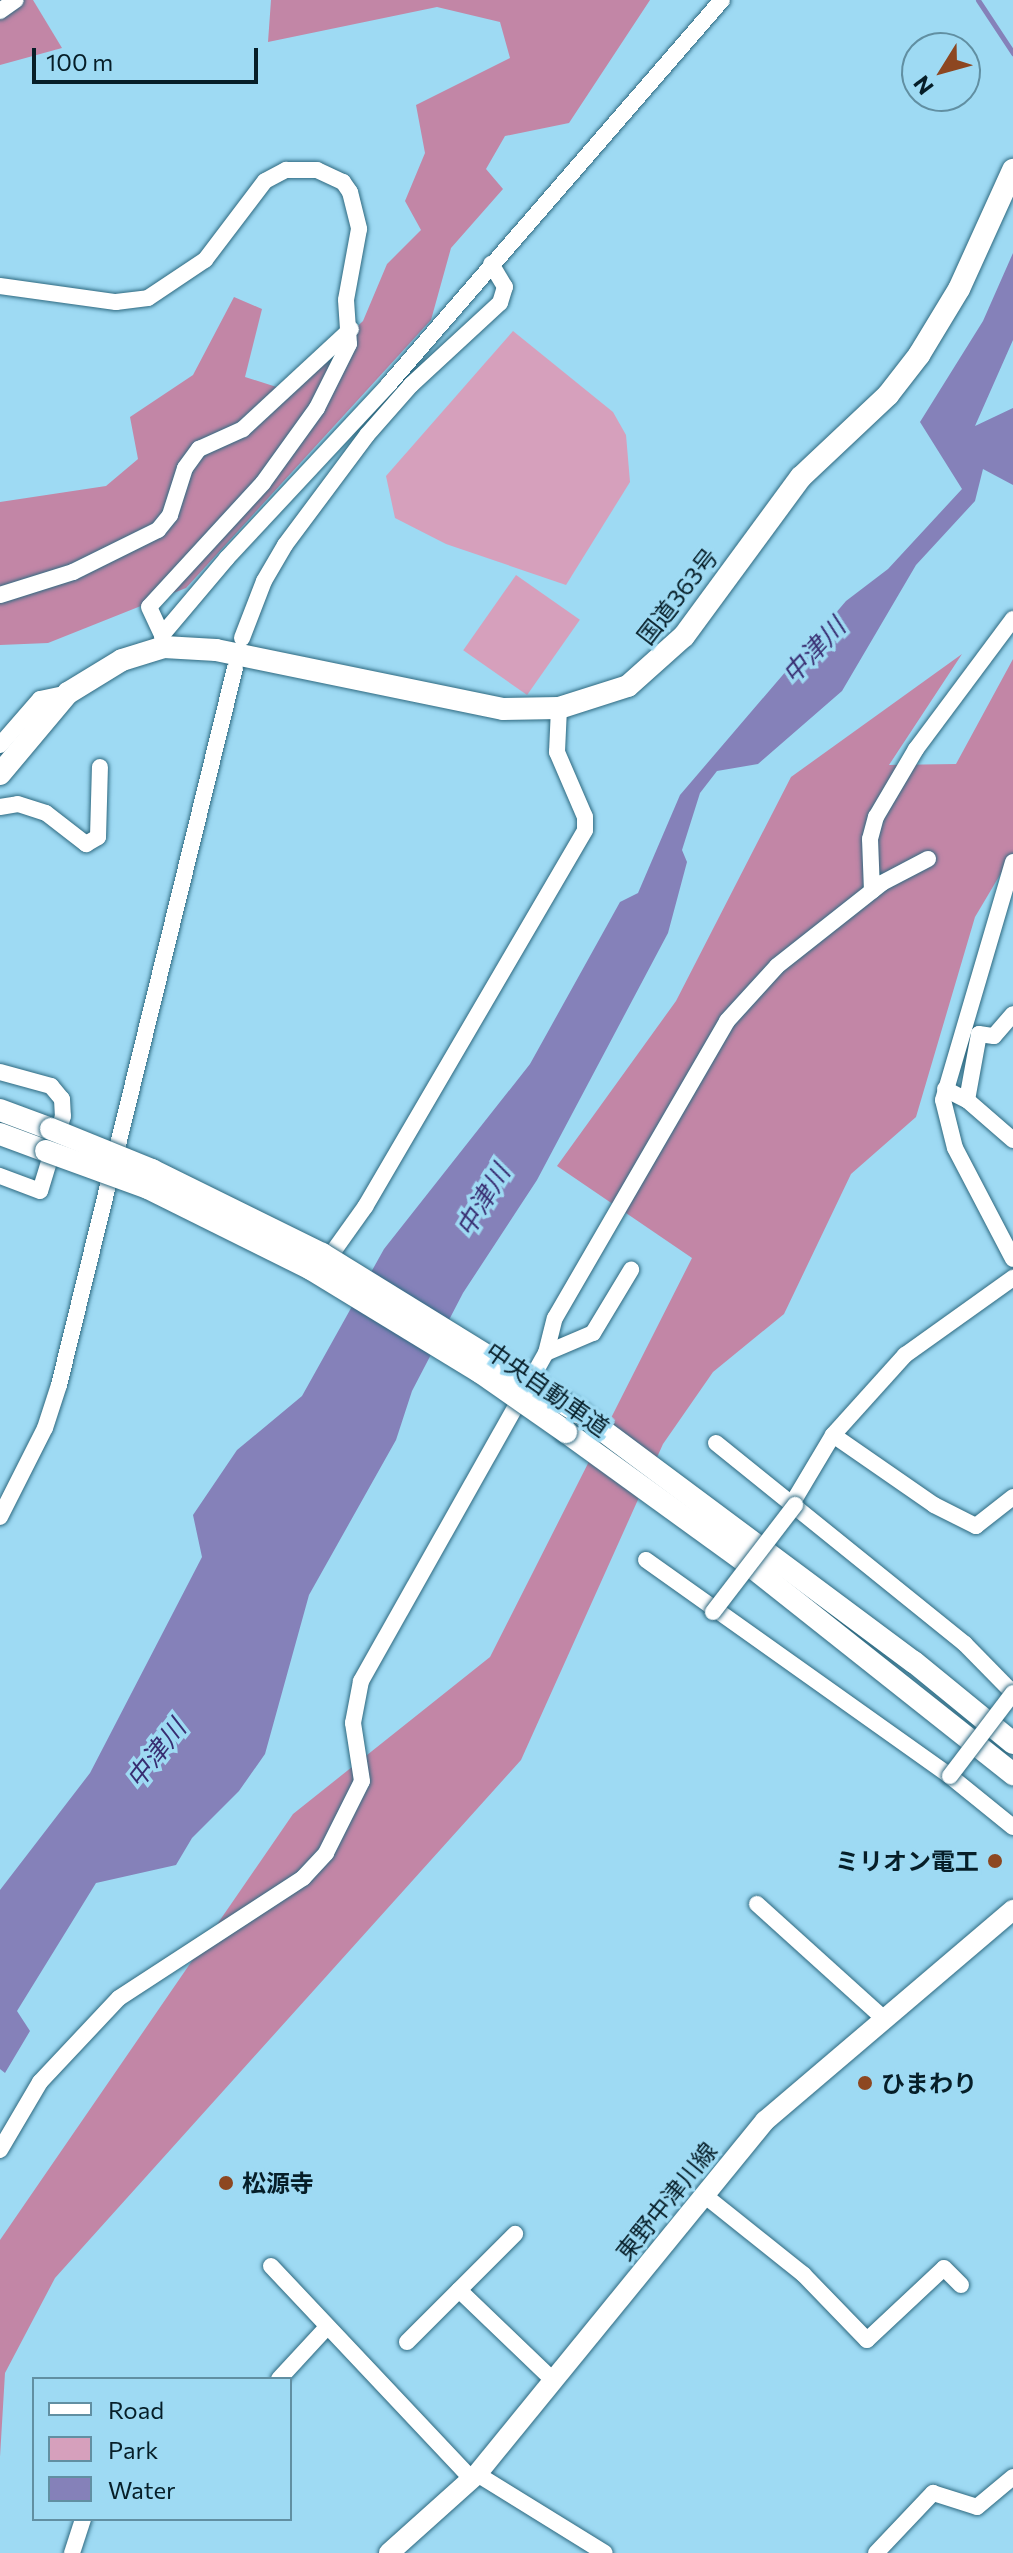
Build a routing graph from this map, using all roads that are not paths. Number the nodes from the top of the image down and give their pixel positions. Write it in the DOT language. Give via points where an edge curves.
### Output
graph roads {
  1 [pos="16,0"];
  2 [pos="722,0"];
  3 [pos="0,11"];
  4 [pos="1013,170"];
  5 [pos="491,264"];
  6 [pos="0,286"];
  7 [pos="351,329"];
  8 [pos="0,595"];
  9 [pos="1013,619"];
  10 [pos="242,638"];
  11 [pos="163,641"];
  12 [pos="235,668"];
  13 [pos="68,693"];
  14 [pos="559,708"];
  15 [pos="0,745"];
  16 [pos="100,767"];
  17 [pos="0,774"];
  18 [pos="0,807"];
  19 [pos="928,859"];
  20 [pos="1013,862"];
  21 [pos="872,891"];
  22 [pos="1013,1014"];
  23 [pos="0,1072"];
  24 [pos="945,1089"];
  25 [pos="967,1100"];
  26 [pos="0,1110"];
  27 [pos="0,1134"];
  28 [pos="1013,1140"];
  29 [pos="0,1176"];
  30 [pos="335,1249"];
  31 [pos="1013,1259"];
  32 [pos="631,1270"];
  33 [pos="1013,1278"];
  34 [pos="546,1353"];
  35 [pos="833,1435"];
  36 [pos="716,1443"];
  37 [pos="1013,1497"];
  38 [pos="794,1503"];
  39 [pos="0,1517"];
  40 [pos="646,1560"];
  41 [pos="713,1612"];
  42 [pos="1013,1693"];
  43 [pos="1013,1743"];
  44 [pos="1013,1774"];
  45 [pos="950,1776"];
  46 [pos="1013,1827"];
  47 [pos="757,1904"];
  48 [pos="1013,1910"];
  49 [pos="882,2017"];
  50 [pos="0,2150"];
  51 [pos="704,2195"];
  52 [pos="515,2234"];
  53 [pos="271,2266"];
  54 [pos="961,2285"];
  55 [pos="459,2290"];
  56 [pos="327,2327"];
  57 [pos="407,2342"];
  58 [pos="281,2377"];
  59 [pos="553,2380"];
  60 [pos="474,2477"];
  61 [pos="1013,2477"];
  62 [pos="82,2521"];
  63 [pos="72,2553"];
  64 [pos="389,2553"];
  65 [pos="605,2553"];
  66 [pos="876,2553"];
  1 -- 3 [label="street"];
  2 -- 5 [label="street"];
  4 -- 14 [label="highway, 国道363号" via="959,289 888,395 801,477 666,657 628,686"];
  5 -- 10 [label="street" via="505,287 500,303 411,385 367,435 285,545"];
  5 -- 11 [label="street"];
  6 -- 7 [label="street" via="106,301 148,298 205,260 265,181 286,170 317,170 343,182 355,206 357,248 346,300"];
  7 -- 8 [label="street" via="243,429 199,449 158,530 73,572"];
  7 -- 11 [label="street" via="328,390 263,483 149,607"];
  9 -- 21 [label="street" via="916,749 876,817 870,839"];
  11 -- 13 [label="highway, 国道363号"];
  11 -- 14 [label="highway, 国道363号" via="503,709"];
  12 -- 39 [label="street" via="59,1385 45,1428"];
  13 -- 15 [label="street" via="40,699"];
  13 -- 17 [label="highway, 国道363号"];
  14 -- 30 [label="street" via="557,752 585,817 585,830 365,1207"];
  16 -- 18 [label="street" via="98,837 86,844 46,813 18,804"];
  19 -- 21 [label="street"];
  20 -- 24 [label="street"];
  21 -- 34 [label="street" via="777,966 727,1021 555,1318"];
  22 -- 25 [label="street" via="994,1036 979,1034"];
  23 -- 29 [label="street" via="51,1086 62,1099 63,1116 40,1191"];
  24 -- 25 [label="street"];
  24 -- 31 [label="street" via="943,1115 955,1148"];
  25 -- 28 [label="street"];
  26 -- 43 [label="highway, 中央自動車道, bridge" via="152,1170 322,1254 578,1412 914,1662"];
  27 -- 44 [label="highway, 中央自動車道, bridge" via="148,1188 311,1269 467,1364 743,1560"];
  32 -- 34 [label="street" via="593,1333"];
  33 -- 35 [label="street" via="905,1355"];
  34 -- 50 [label="street" via="361,1681 353,1723 362,1781 326,1853 303,1878 119,1998 40,2082"];
  35 -- 37 [label="street" via="934,1505 976,1526"];
  35 -- 38 [label="street"];
  36 -- 38 [label="street"];
  38 -- 41 [label="street, bridge"];
  38 -- 42 [label="street" via="965,1644"];
  40 -- 41 [label="street"];
  41 -- 45 [label="street"];
  42 -- 45 [label="street, bridge"];
  45 -- 46 [label="street"];
  47 -- 49 [label="street"];
  48 -- 49 [label="main road, 東野中津川線"];
  49 -- 51 [label="main road, 東野中津川線" via="765,2121"];
  51 -- 54 [label="street" via="803,2274 867,2340 944,2268"];
  51 -- 59 [label="main road, 東野中津川線"];
  52 -- 55 [label="street"];
  53 -- 56 [label="street"];
  55 -- 57 [label="street"];
  55 -- 59 [label="street"];
  56 -- 58 [label="street"];
  56 -- 60 [label="street"];
  59 -- 60 [label="main road, 東野中津川線"];
  60 -- 64 [label="main road, 東野中津川線"];
  60 -- 65 [label="street"];
  61 -- 66 [label="street" via="977,2507 933,2493"];
  62 -- 63 [label="street"];
}
